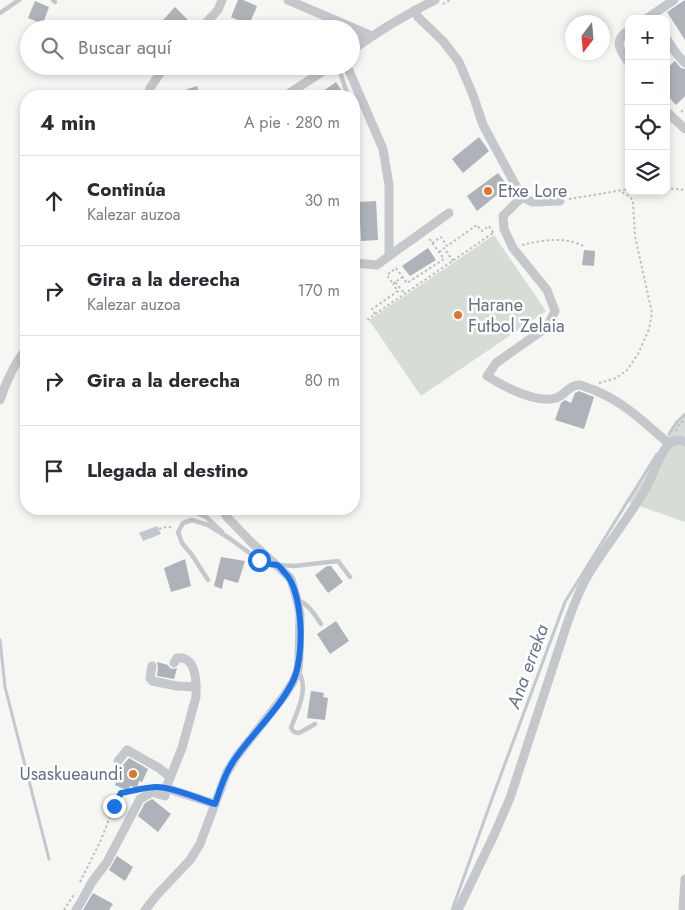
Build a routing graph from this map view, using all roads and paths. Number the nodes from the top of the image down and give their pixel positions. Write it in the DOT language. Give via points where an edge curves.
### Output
graph roads {
  1 [pos="19,0"];
  2 [pos="222,0"];
  3 [pos="288,0"];
  4 [pos="435,0"];
  5 [pos="673,1"];
  6 [pos="415,10"];
  7 [pos="0,13"];
  8 [pos="654,15"];
  9 [pos="209,20"];
  10 [pos="333,20"];
  11 [pos="360,31"];
  12 [pos="625,33"];
  13 [pos="372,36"];
  14 [pos="360,38"];
  15 [pos="670,44"];
  16 [pos="360,45"];
  17 [pos="625,58"];
  18 [pos="685,63"];
  19 [pos="159,75"];
  20 [pos="320,75"];
  21 [pos="341,75"];
  22 [pos="351,75"];
  23 [pos="150,90"];
  24 [pos="302,90"];
  25 [pos="346,90"];
  26 [pos="357,90"];
  27 [pos="360,96"];
  28 [pos="670,115"];
  29 [pos="685,129"];
  30 [pos="670,188"];
  31 [pos="625,189"];
  32 [pos="620,190"];
  33 [pos="685,190"];
  34 [pos="522,198"];
  35 [pos="560,201"];
  36 [pos="449,213"];
  37 [pos="504,228"];
  38 [pos="493,233"];
  39 [pos="428,237"];
  40 [pos="432,243"];
  41 [pos="512,247"];
  42 [pos="585,247"];
  43 [pos="439,252"];
  44 [pos="389,256"];
  45 [pos="453,261"];
  46 [pos="360,264"];
  47 [pos="403,277"];
  48 [pos="394,283"];
  49 [pos="404,294"];
  50 [pos="375,314"];
  51 [pos="369,320"];
  52 [pos="20,356"];
  53 [pos="579,385"];
  54 [pos="0,400"];
  55 [pos="685,442"];
  56 [pos="669,444"];
  57 [pos="201,515"];
  58 [pos="226,515"];
  59 [pos="159,529"];
  60 [pos="179,530"];
  61 [pos="226,537"];
  62 [pos="277,565"];
  63 [pos="350,577"];
  64 [pos="208,580"];
  65 [pos="297,600"];
  66 [pos="321,624"];
  67 [pos="174,663"];
  68 [pos="152,666"];
  69 [pos="298,670"];
  70 [pos="196,686"];
  71 [pos="315,724"];
  72 [pos="118,761"];
  73 [pos="170,777"];
  74 [pos="166,788"];
  75 [pos="141,789"];
  76 [pos="215,804"];
  77 [pos="685,879"];
  78 [pos="80,882"];
  79 [pos="77,890"];
  80 [pos="64,910"];
  81 [pos="76,910"];
  82 [pos="145,910"];
  83 [pos="458,910"];
  84 [pos="683,910"];
  1 -- 7 [label="lane"];
  2 -- 9 [label="street"];
  3 -- 10 [label="street"];
  4 -- 6 [label="street"];
  5 -- 8 [label="street"];
  6 -- 13 [label="street"];
  6 -- 34 [label="street" via="459,62 483,125"];
  11 -- 13 [label="street"];
  12 -- 17 [label="street" via="619,47"];
  13 -- 14 [label="lane"];
  13 -- 16 [label="street"];
  15 -- 18 [label="street"];
  19 -- 23 [label="street"];
  20 -- 24 [label="street"];
  21 -- 25 [label="lane"];
  22 -- 26 [label="street"];
  27 -- 44 [label="street" via="383,150 389,185"];
  28 -- 29 [label="street"];
  30 -- 33 [label="path"];
  31 -- 32 [label="path"];
  32 -- 35 [label="path"];
  32 -- 53 [label="path" via="633,201 635,236 652,313 649,329 627,370 616,378"];
  34 -- 35 [label="street" via="532,202"];
  34 -- 37 [label="street" via="503,216"];
  36 -- 44 [label="street"];
  37 -- 38 [label="path"];
  37 -- 41 [label="street"];
  38 -- 40 [label="path" via="489,226 482,231 477,225 447,246 440,237"];
  38 -- 45 [label="path"];
  39 -- 40 [label="path"];
  40 -- 43 [label="path"];
  41 -- 42 [label="path" via="560,240"];
  41 -- 53 [label="street" via="547,290 555,312 546,327 496,363 487,376 537,399 557,398 569,388"];
  43 -- 45 [label="path" via="444,248"];
  43 -- 47 [label="path" via="444,258 437,264 407,283"];
  44 -- 46 [label="street" via="377,265"];
  45 -- 49 [label="path"];
  47 -- 48 [label="path"];
  47 -- 48 [label="path" via="396,268 391,270 387,275"];
  48 -- 49 [label="path"];
  48 -- 50 [label="path" via="398,291 372,309"];
  49 -- 50 [label="path"];
  50 -- 51 [label="path"];
  52 -- 54 [label="street"];
  53 -- 56 [label="street" via="628,408"];
  55 -- 56 [label="street" via="675,440"];
  56 -- 83 [label="street" via="645,491 586,578 576,600 510,798"];
  57 -- 61 [label="lane" via="211,520"];
  58 -- 62 [label="street"];
  59 -- 60 [label="path"];
  60 -- 61 [label="lane" via="183,523 192,520 208,525"];
  60 -- 64 [label="lane" via="182,543"];
  61 -- 62 [label="lane" via="259,560"];
  62 -- 63 [label="lane" via="338,561"];
  62 -- 65 [label="street" via="291,579"];
  65 -- 66 [label="lane" via="311,609"];
  65 -- 69 [label="street" via="300,629"];
  67 -- 70 [label="street" via="177,658 182,658 192,664"];
  68 -- 70 [label="street" via="152,681"];
  69 -- 71 [label="lane" via="303,683 301,701 291,728 299,733"];
  69 -- 76 [label="street" via="284,696 236,756"];
  70 -- 73 [label="street" via="182,748"];
  72 -- 73 [label="street" via="126,750"];
  73 -- 74 [label="street"];
  74 -- 76 [label="street"];
  74 -- 81 [label="street" via="165,796 152,792 140,799 107,862"];
  75 -- 78 [label="path" via="121,793"];
  76 -- 82 [label="street" via="195,853"];
  77 -- 84 [label="street"];
  79 -- 80 [label="path"];
}
